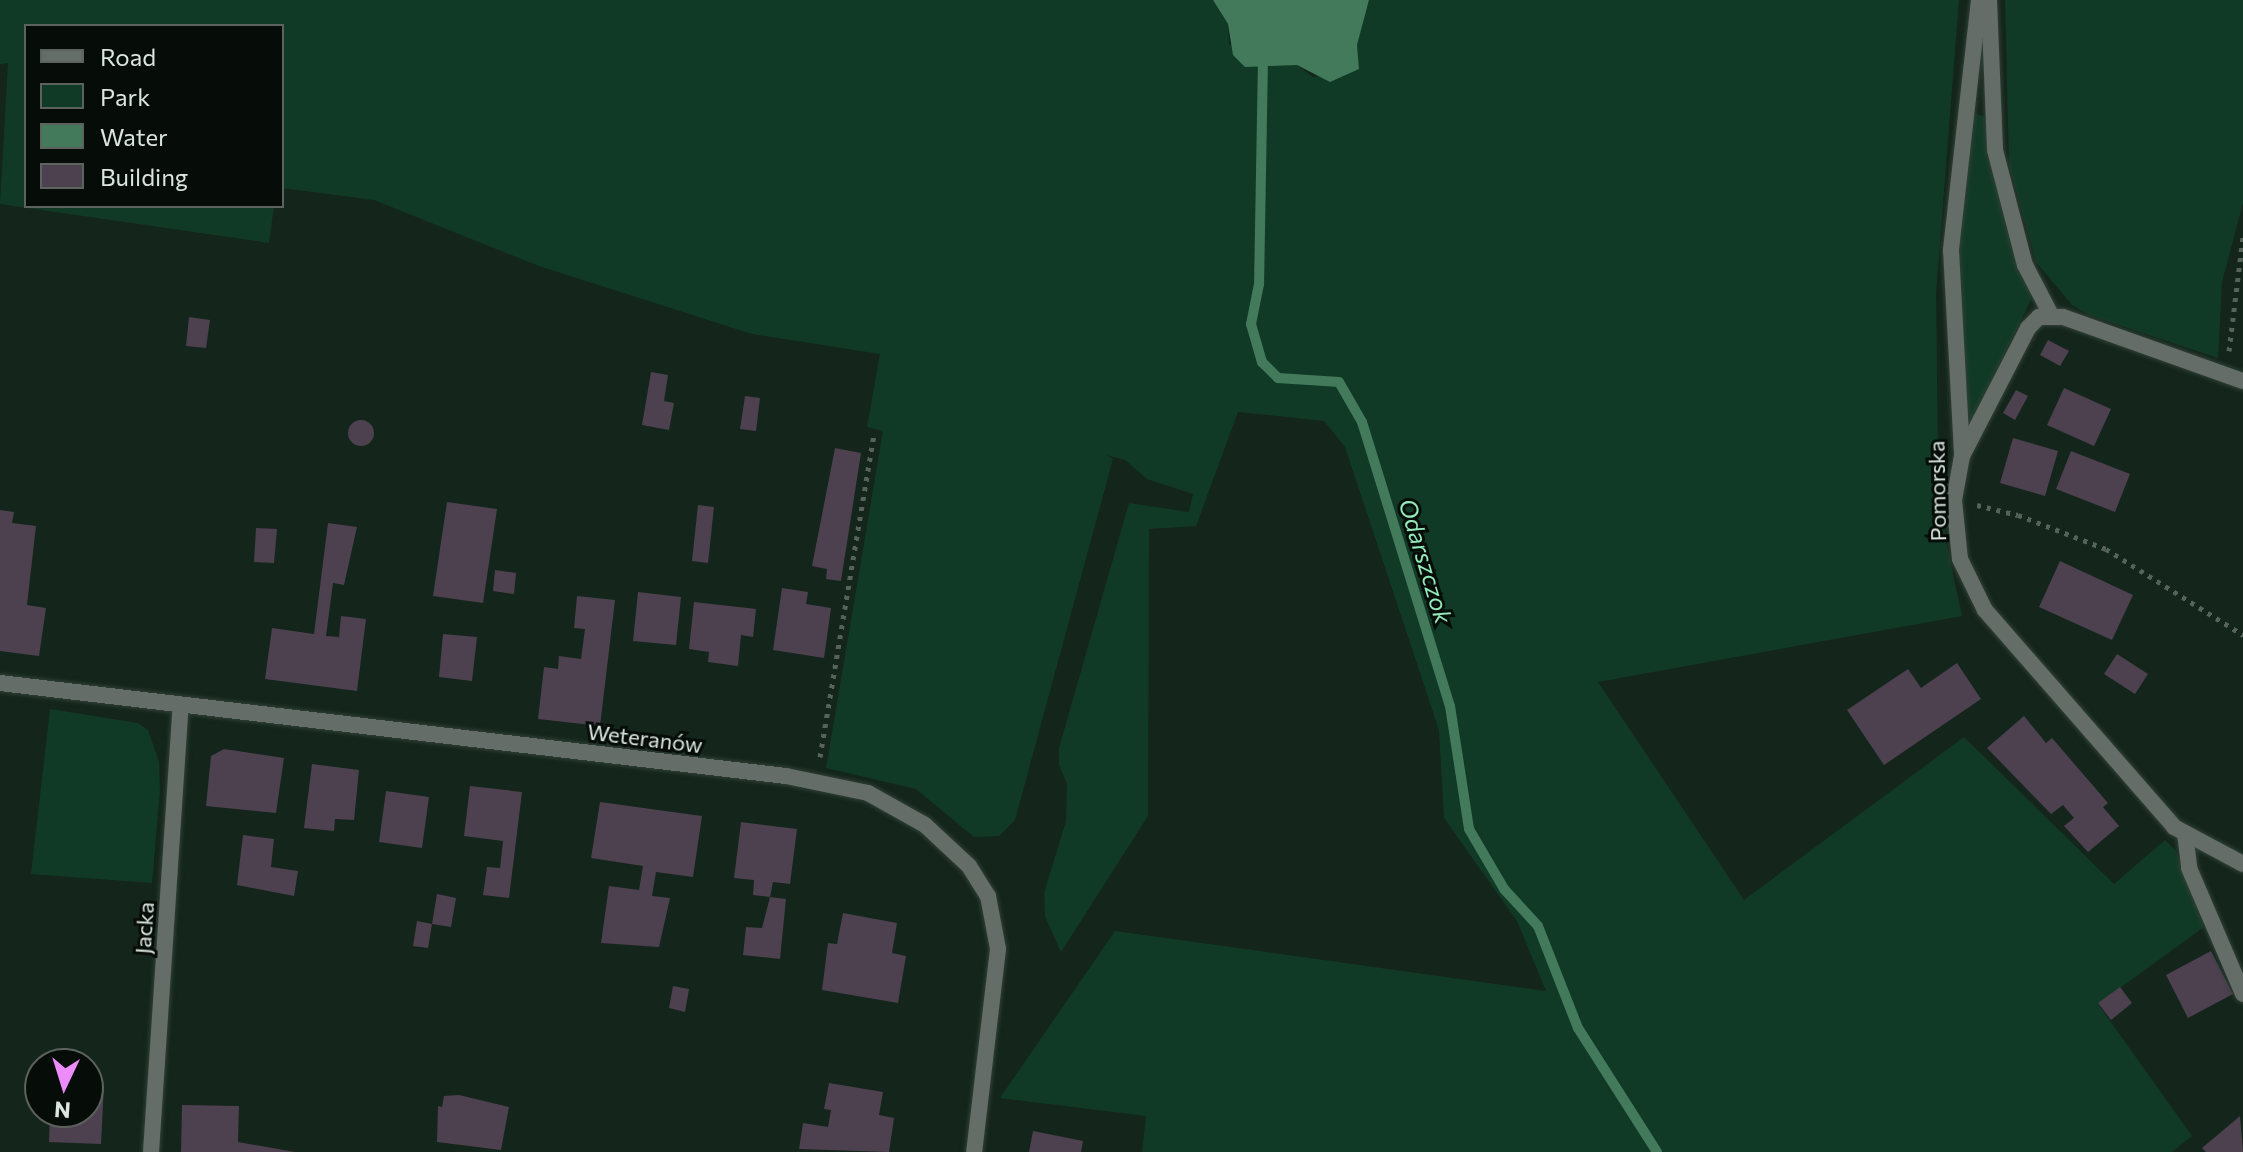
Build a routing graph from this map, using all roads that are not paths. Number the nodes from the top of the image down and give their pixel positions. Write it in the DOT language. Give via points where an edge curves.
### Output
graph roads {
  1 [pos="1979,0"];
  2 [pos="1989,0"];
  3 [pos="2051,315"];
  4 [pos="2235,378"];
  5 [pos="1962,456"];
  6 [pos="0,683"];
  7 [pos="181,706"];
  8 [pos="2185,833"];
  9 [pos="2243,864"];
  10 [pos="2243,994"];
  11 [pos="151,1152"];
  12 [pos="974,1152"];
  1 -- 5 [label="street, Pomorska" via="1951,250"];
  2 -- 3 [label="street" via="1995,150 2025,265"];
  3 -- 4 [label="street"];
  3 -- 5 [label="street" via="2039,317 2028,328"];
  5 -- 8 [label="street, Pomorska" via="1954,500 1960,559 1985,610 2174,827"];
  6 -- 7 [label="street, Weteranów"];
  7 -- 11 [label="street, Jacka"];
  7 -- 12 [label="street, Weteranów" via="816,782 868,793 925,825 969,866 988,896 998,949"];
  8 -- 9 [label="street, Pomorska"];
  8 -- 10 [label="street" via="2189,868"];
}
